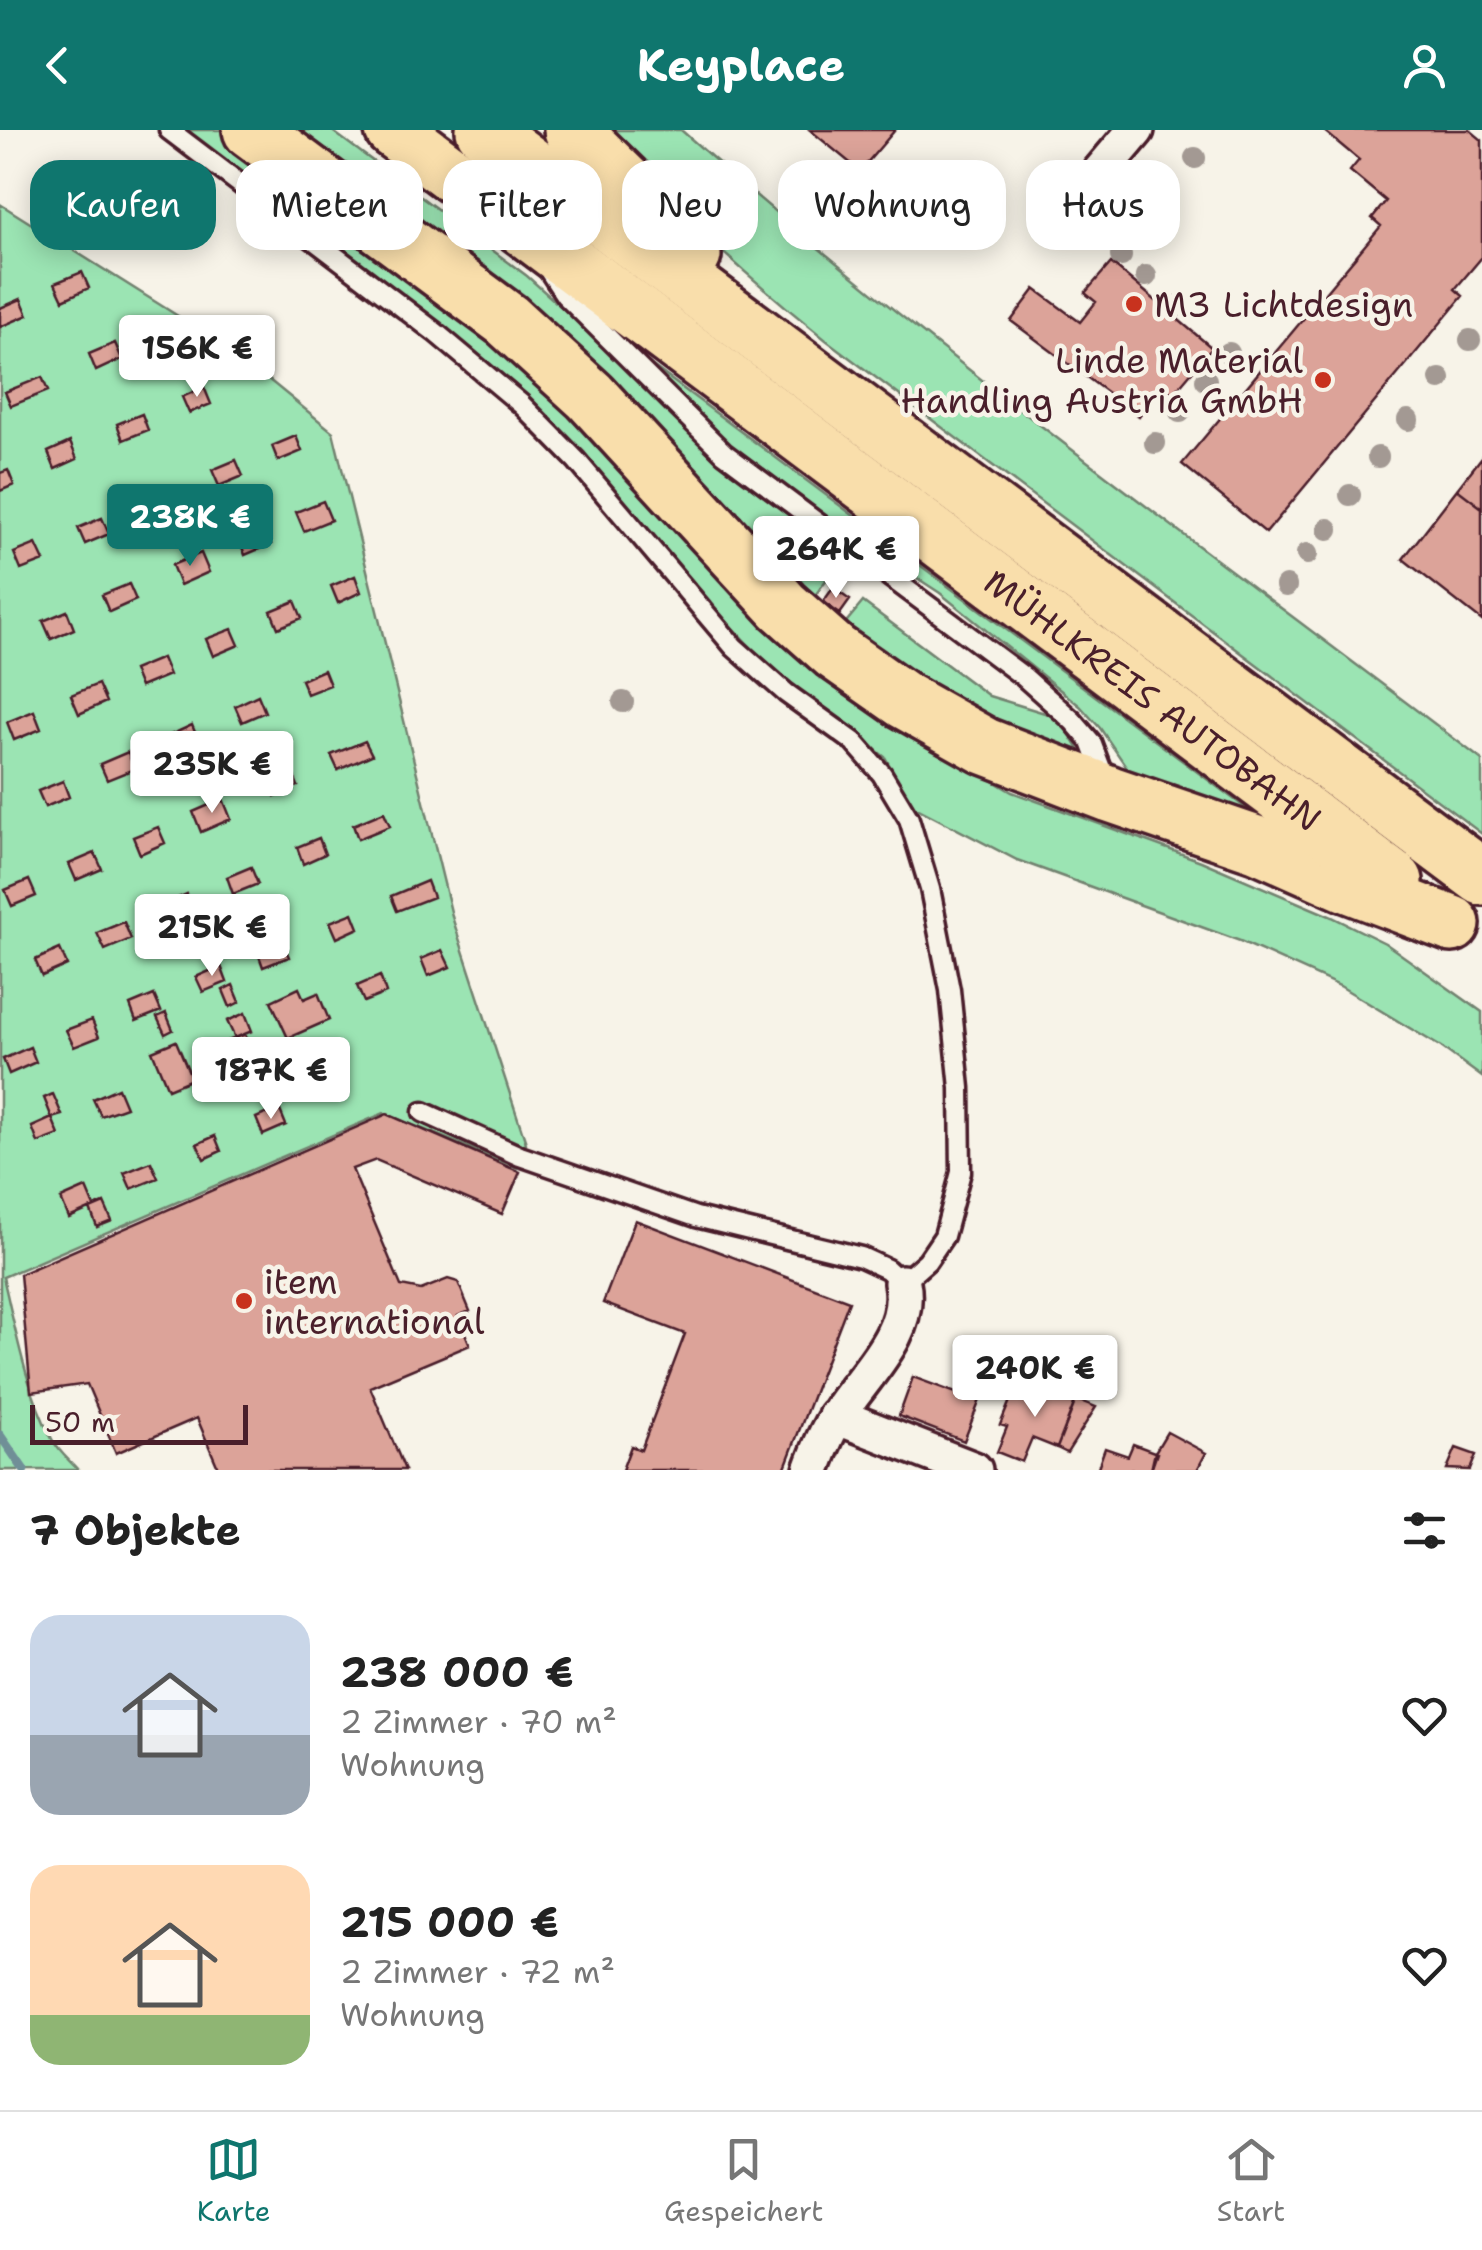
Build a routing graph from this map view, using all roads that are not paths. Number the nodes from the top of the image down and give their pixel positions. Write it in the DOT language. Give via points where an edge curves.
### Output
graph roads {
  1 [pos="170,130"];
  2 [pos="251,130"];
  3 [pos="393,130"];
  4 [pos="484,130"];
  5 [pos="572,130"];
  6 [pos="1136,130"];
  7 [pos="1111,160"];
  8 [pos="443,167"];
  9 [pos="534,250"];
  10 [pos="553,250"];
  11 [pos="746,325"];
  12 [pos="1110,794"];
  13 [pos="1482,876"];
  14 [pos="1467,935"];
  15 [pos="423,1112"];
  16 [pos="902,1283"];
  17 [pos="836,1416"];
  18 [pos="812,1470"];
  19 [pos="974,1470"];
  1 -- 16 [label="lane" via="521,404 734,647 854,742 882,774 908,819 930,890 960,1088 961,1172 944,1236"];
  2 -- 12 [label="highway" via="507,320 590,396 771,593 835,652 986,746"];
  3 -- 8 [label="highway, MÜHLKREIS AUTOBAHN"];
  4 -- 11 [label="highway, MÜHLKREIS AUTOBAHN"];
  5 -- 11 [label="highway" via="675,231"];
  6 -- 7 [label="street"];
  9 -- 12 [label="lane" via="566,295 724,453 1073,720 1091,742"];
  10 -- 14 [label="highway, MÜHLKREIS AUTOBAHN"];
  11 -- 13 [label="highway, MÜHLKREIS AUTOBAHN"];
  12 -- 14 [label="highway" via="1259,845"];
  15 -- 16 [label="lane" via="520,1156 696,1217 862,1258"];
  16 -- 17 [label="street" via="902,1319"];
  17 -- 18 [label="street"];
  17 -- 19 [label="street"];
}
